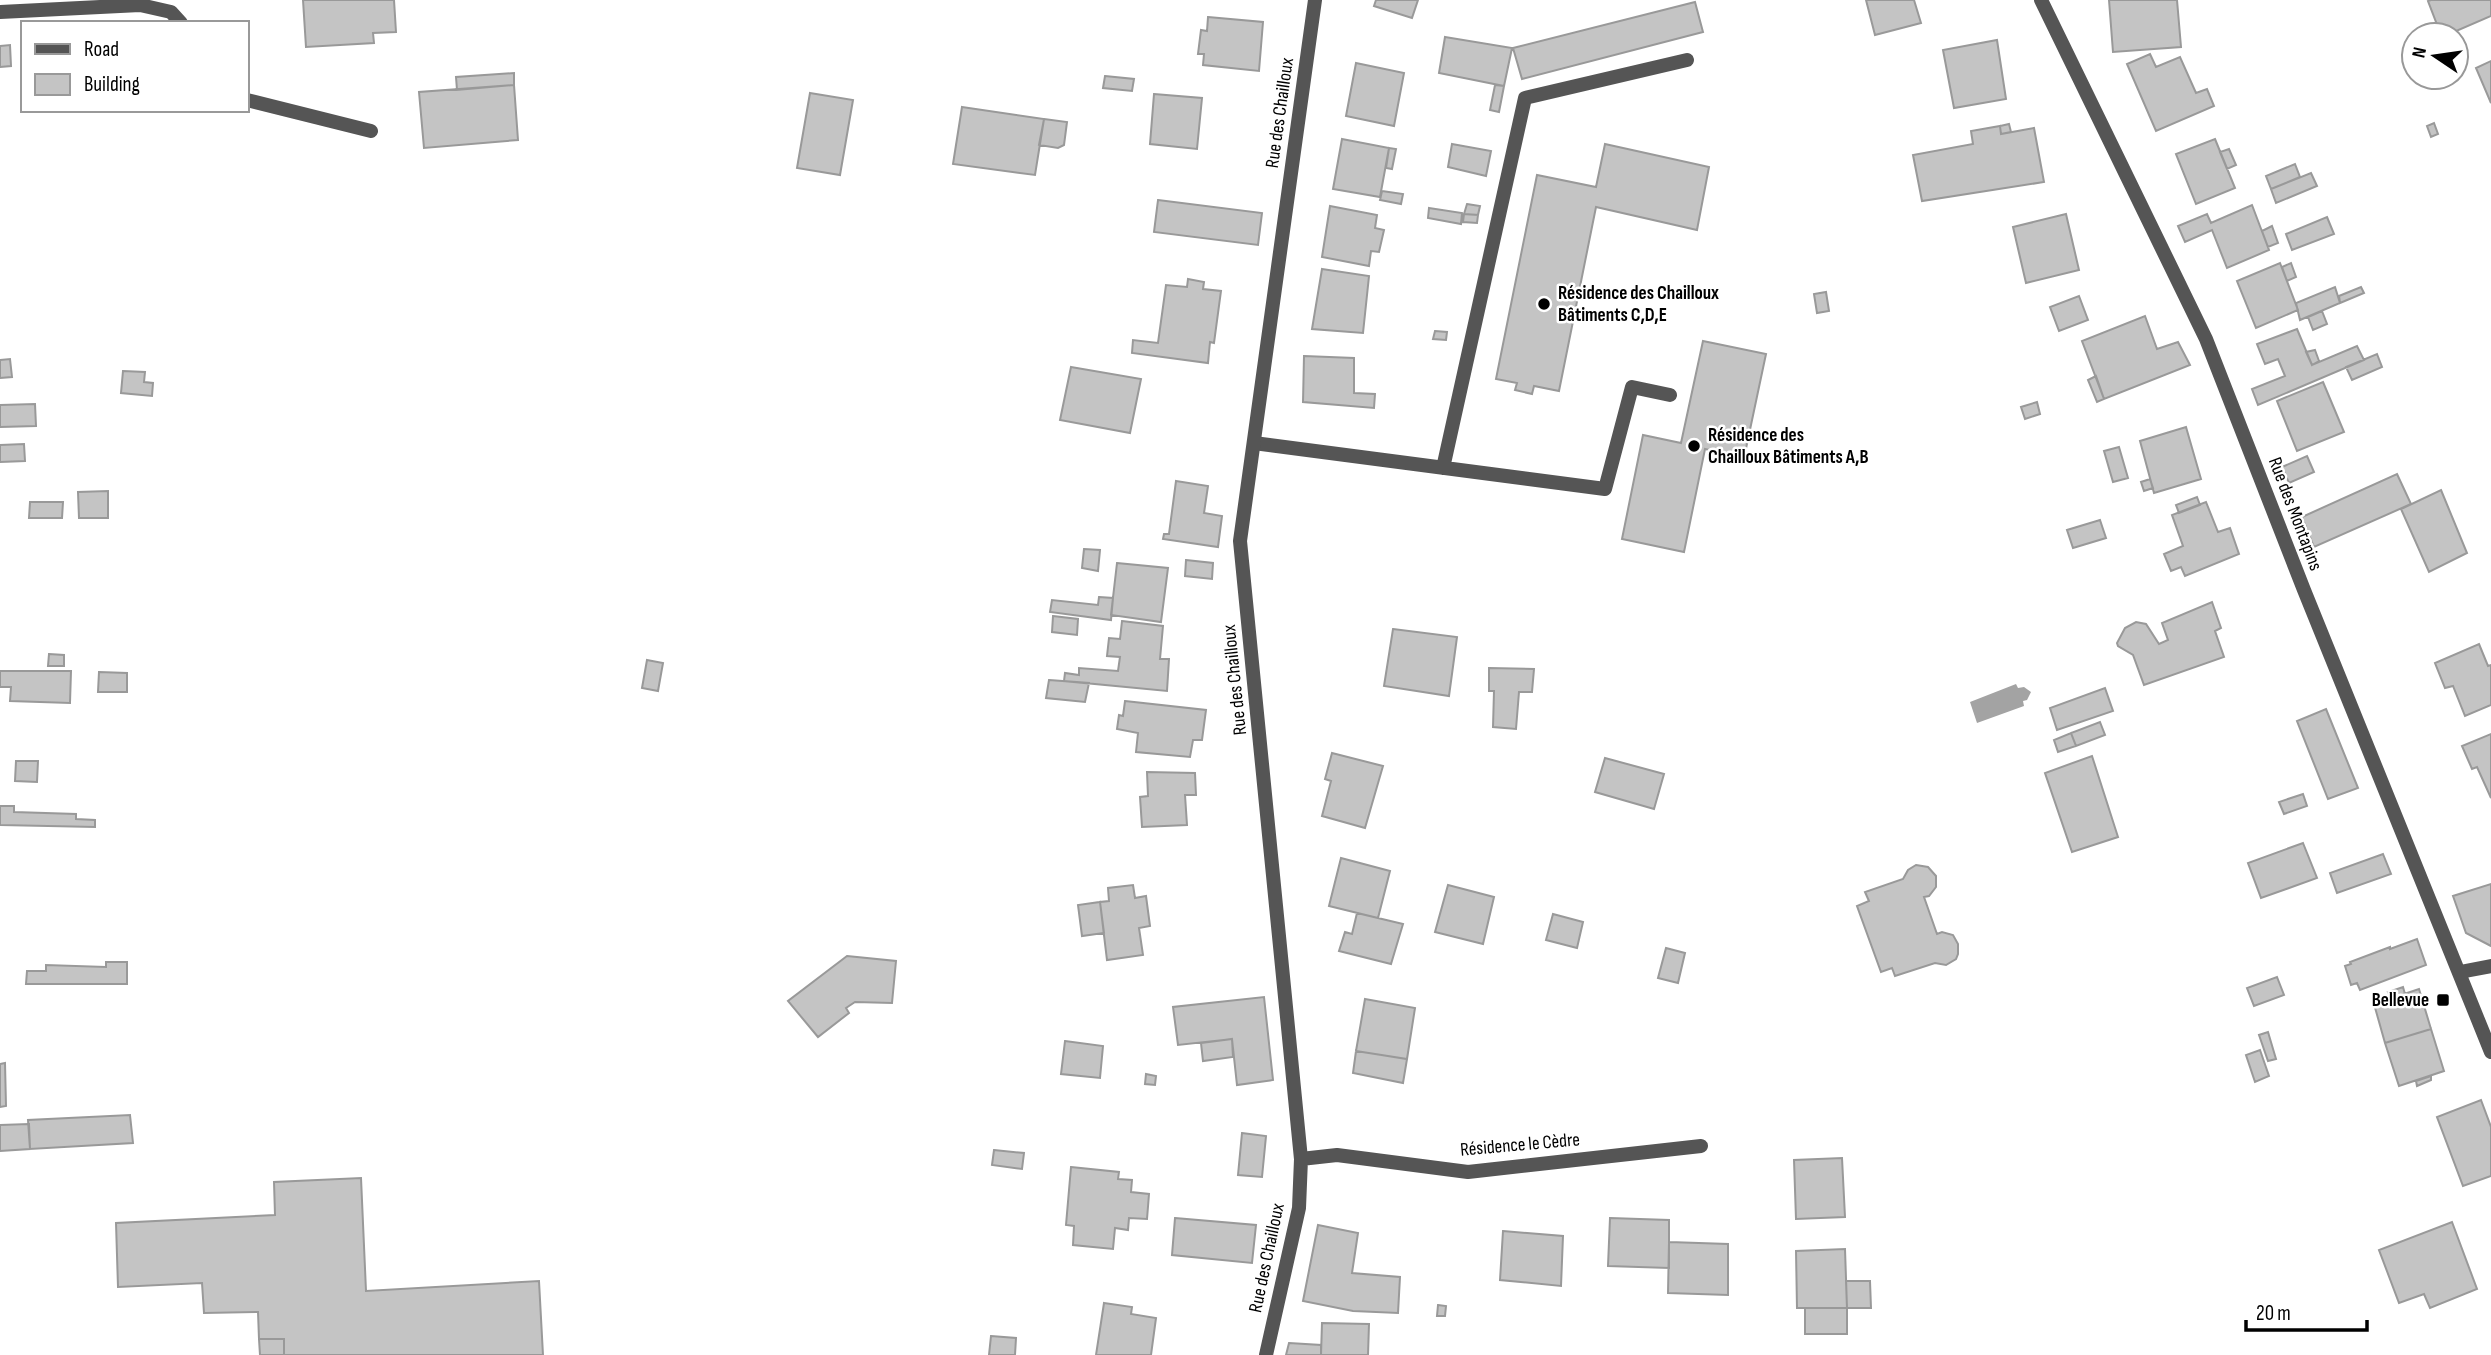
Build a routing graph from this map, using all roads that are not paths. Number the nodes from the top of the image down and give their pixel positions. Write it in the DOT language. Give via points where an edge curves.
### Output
graph roads {
  1 [pos="1315,0"];
  2 [pos="2040,0"];
  3 [pos="0,12"];
  4 [pos="179,21"];
  5 [pos="1687,60"];
  6 [pos="248,100"];
  7 [pos="370,131"];
  8 [pos="1670,396"];
  9 [pos="1254,443"];
  10 [pos="1443,468"];
  11 [pos="2491,966"];
  12 [pos="2460,971"];
  13 [pos="2491,1052"];
  14 [pos="1701,1146"];
  15 [pos="1301,1159"];
  16 [pos="1266,1355"];
  1 -- 9 [label="street, Rue des Chailloux"];
  2 -- 12 [label="street, Rue des Montapins" via="2206,339"];
  3 -- 4 [label="street" via="140,5 171,12"];
  5 -- 10 [label="street" via="1525,98"];
  6 -- 7 [label="street"];
  8 -- 10 [label="street" via="1632,387 1605,489"];
  9 -- 10 [label="street"];
  9 -- 15 [label="street, Rue des Chailloux" via="1240,541"];
  11 -- 12 [label="street"];
  12 -- 13 [label="street, Rue des Montapins"];
  14 -- 15 [label="street, Résidence le Cèdre" via="1468,1172 1337,1155"];
  15 -- 16 [label="street, Rue des Chailloux" via="1299,1208"];
}
